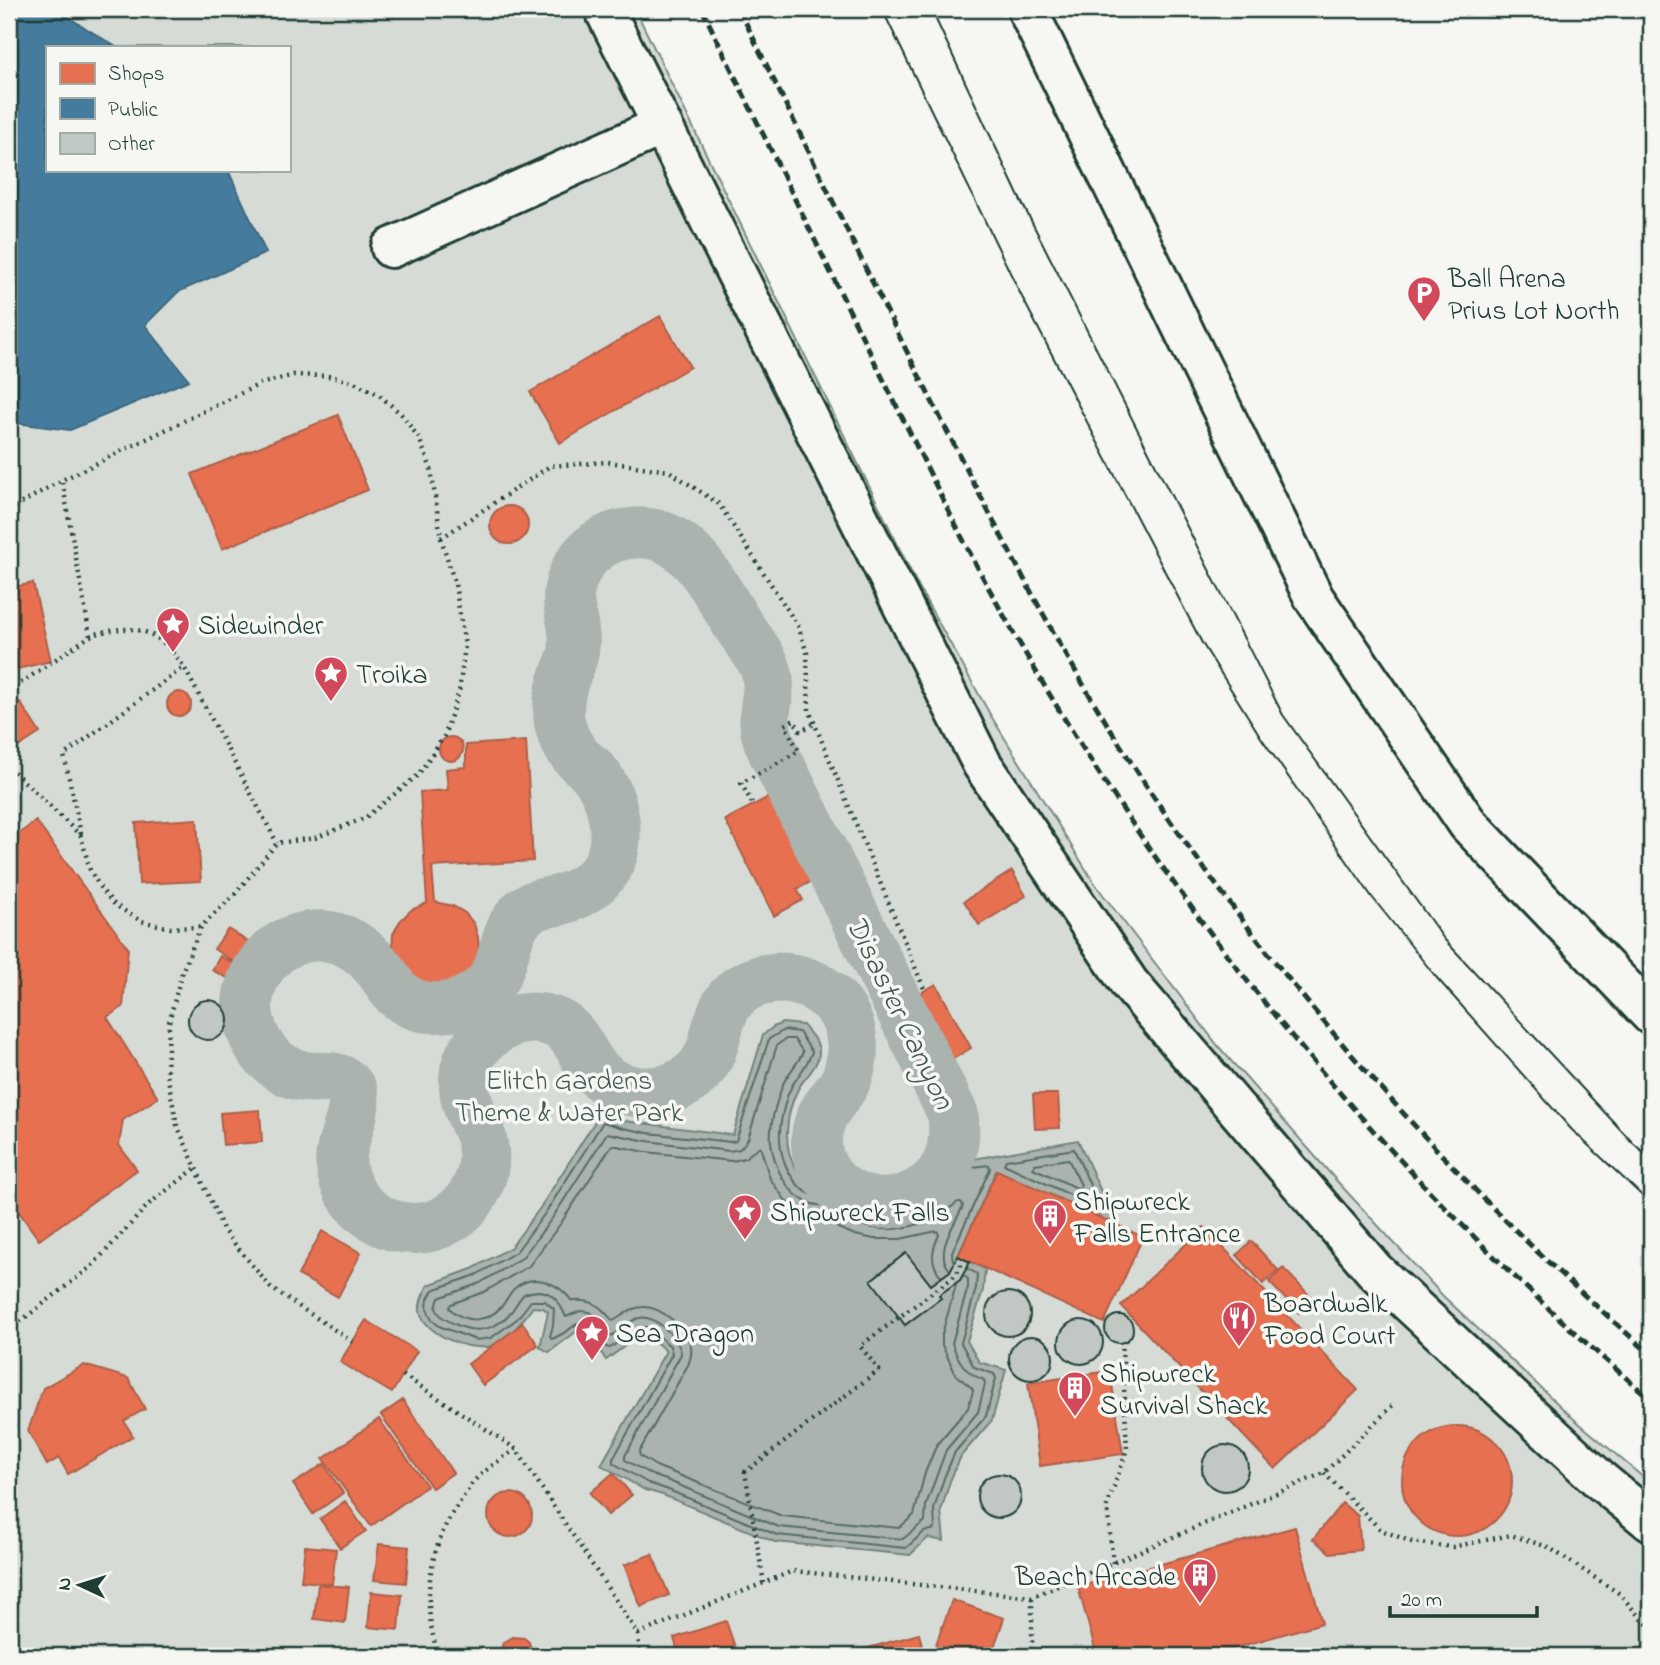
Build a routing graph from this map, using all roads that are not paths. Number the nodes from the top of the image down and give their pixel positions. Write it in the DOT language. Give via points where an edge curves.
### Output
graph roads {
  1 [pos="604,9"];
  2 [pos="1027,9"];
  3 [pos="662,126"];
  4 [pos="391,248"];
  5 [pos="1651,1015"];
  6 [pos="1651,1522"];
  1 -- 3 [label="lane"];
  2 -- 5 [label="lane" via="1314,598 1468,824"];
  3 -- 4 [label="lane"];
  3 -- 6 [label="lane" via="982,764 1129,983 1375,1271"];
}
